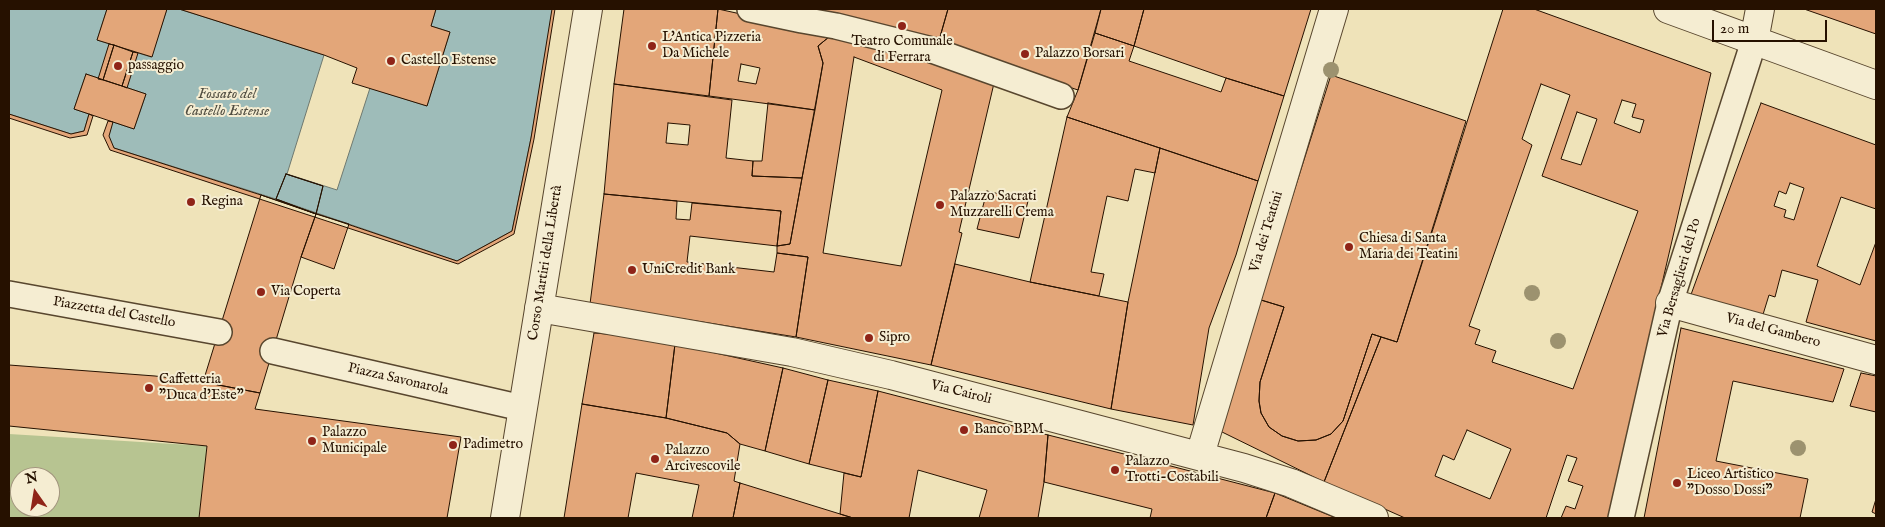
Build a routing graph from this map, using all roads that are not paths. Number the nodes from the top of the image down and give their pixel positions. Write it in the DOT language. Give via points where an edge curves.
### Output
graph roads {
  1 [pos="588,9"];
  2 [pos="750,9"];
  3 [pos="1334,9"];
  4 [pos="1668,9"];
  5 [pos="1760,9"];
  6 [pos="1754,41"];
  7 [pos="1876,85"];
  8 [pos="1061,96"];
  9 [pos="9,294"];
  10 [pos="1670,303"];
  11 [pos="538,308"];
  12 [pos="219,332"];
  13 [pos="273,351"];
  14 [pos="1876,360"];
  15 [pos="522,408"];
  16 [pos="1200,455"];
  17 [pos="505,518"];
  18 [pos="1374,518"];
  19 [pos="1621,518"];
  1 -- 11 [label="street, Corso Martiri della Libertà"];
  2 -- 8 [label="street" via="932,50"];
  3 -- 16 [label="street, Via dei Teatini"];
  4 -- 6 [label="street"];
  5 -- 6 [label="street"];
  6 -- 7 [label="street"];
  6 -- 10 [label="street, Via Bersaglieri del Po"];
  9 -- 12 [label="street, Piazzetta del Castello"];
  10 -- 14 [label="street, Via del Gambero"];
  10 -- 19 [label="street, Via Bersaglieri del Po"];
  11 -- 15 [label="street, Corso Martiri della Libertà"];
  11 -- 16 [label="street, Via Cairoli" via="792,352"];
  13 -- 15 [label="street, Piazza Savonarola"];
  15 -- 17 [label="street, Corso Martiri della Libertà"];
  16 -- 18 [label="street, Via Cairoli" via="1291,483"];
}
